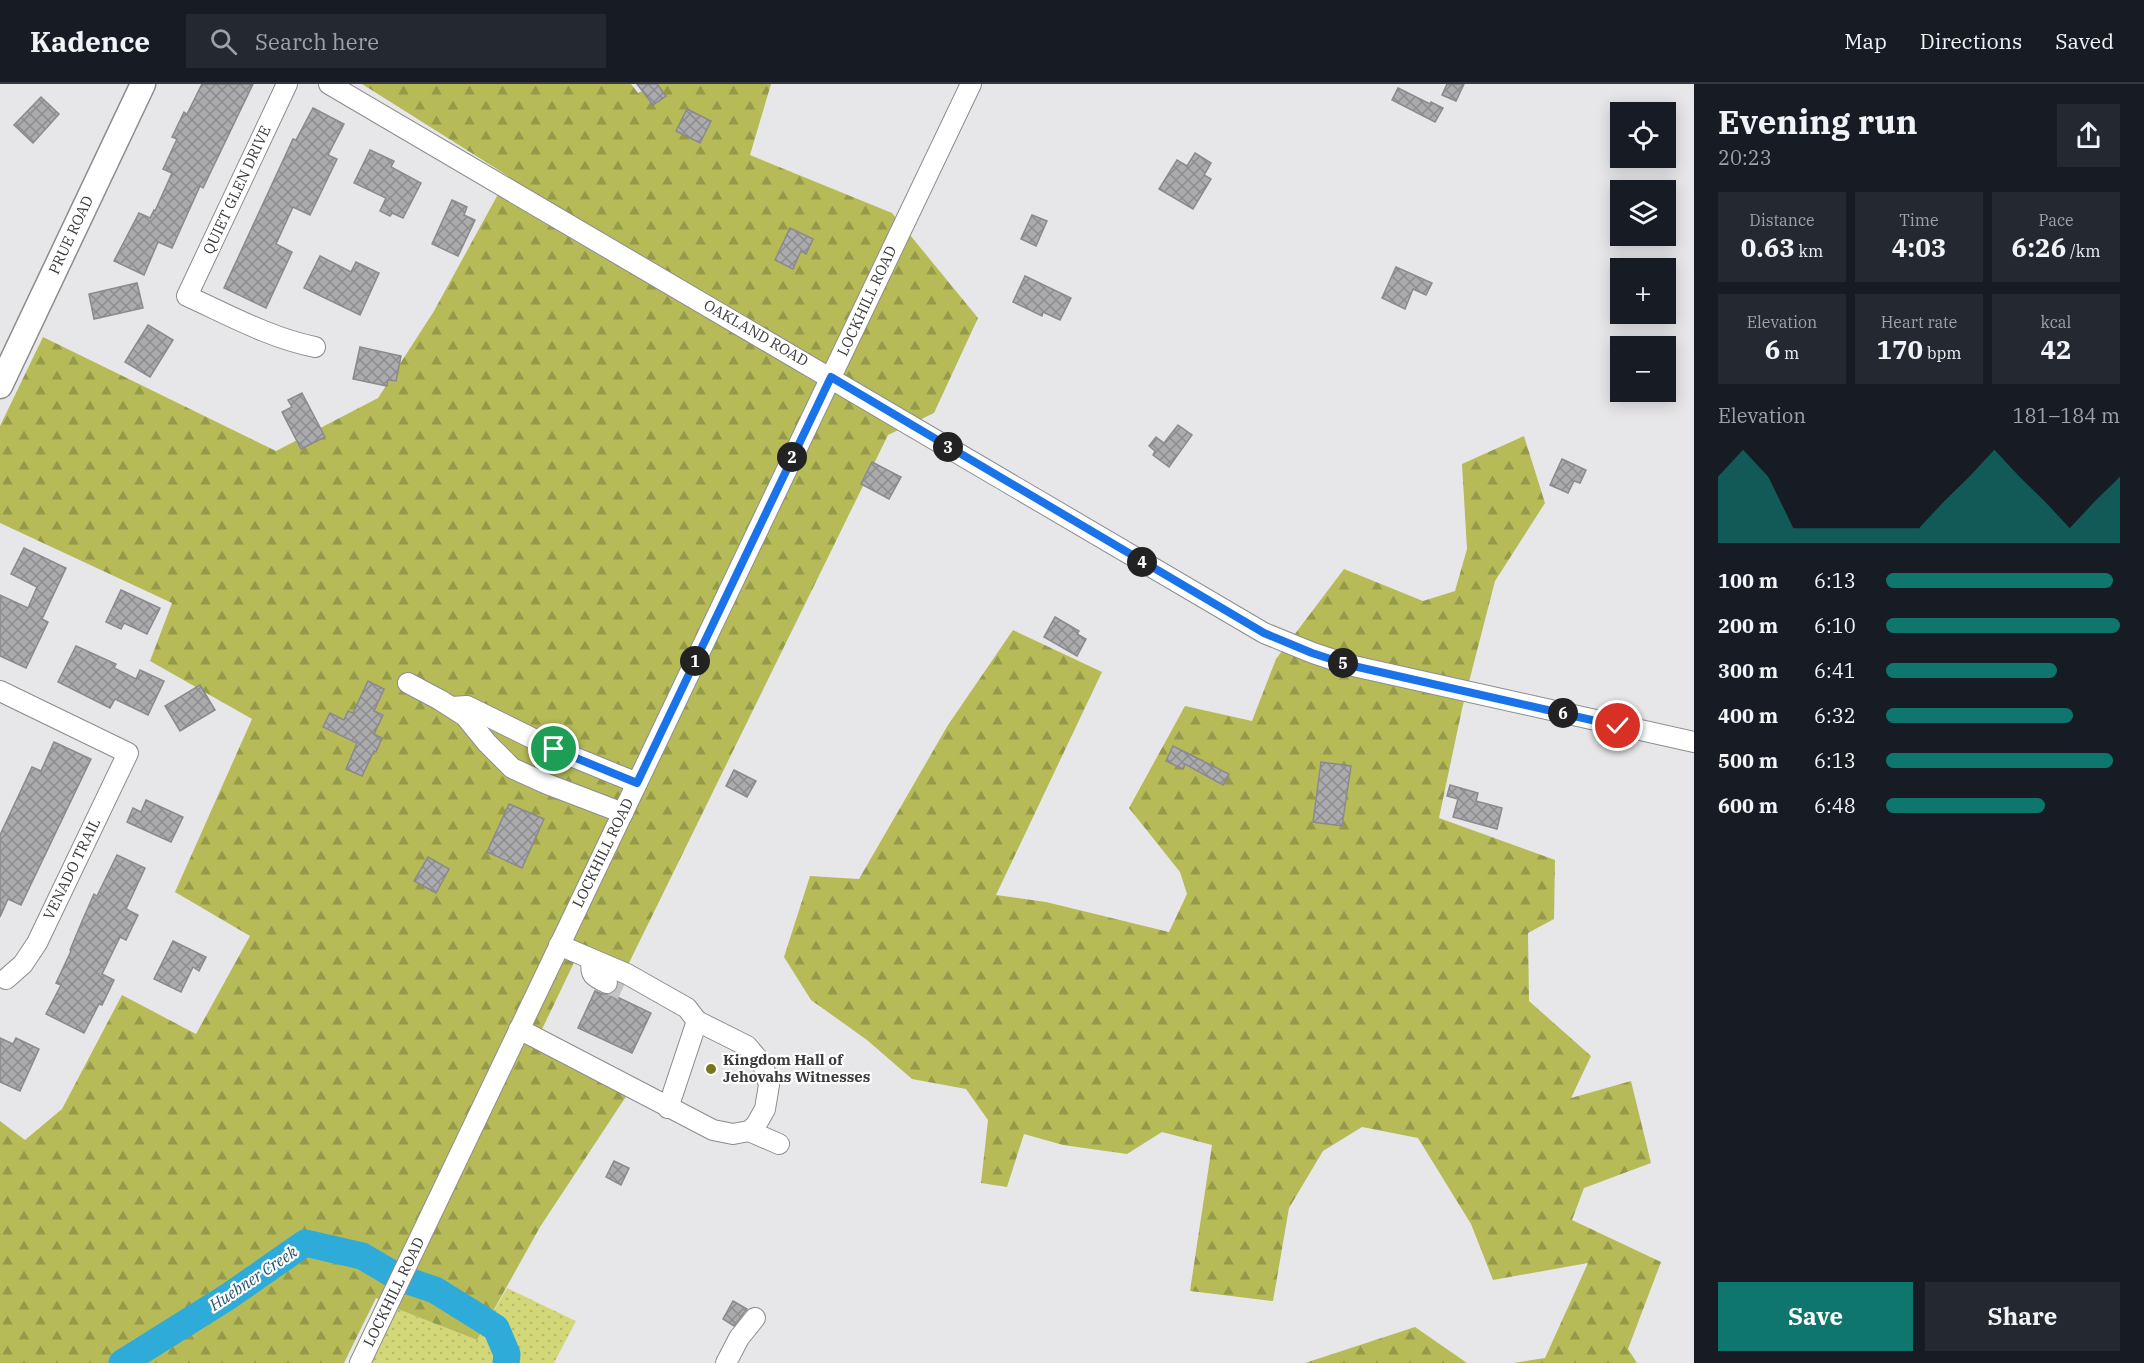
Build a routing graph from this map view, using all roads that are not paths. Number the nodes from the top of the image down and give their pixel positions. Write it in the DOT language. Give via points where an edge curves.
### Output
graph roads {
  1 [pos="143,84"];
  2 [pos="287,84"];
  3 [pos="329,84"];
  4 [pos="970,84"];
  5 [pos="315,347"];
  6 [pos="831,377"];
  7 [pos="0,386"];
  8 [pos="408,683"];
  9 [pos="0,691"];
  10 [pos="452,707"];
  11 [pos="1694,742"];
  12 [pos="637,783"];
  13 [pos="623,813"];
  14 [pos="559,945"];
  15 [pos="592,960"];
  16 [pos="6,979"];
  17 [pos="651,988"];
  18 [pos="697,1021"];
  19 [pos="519,1029"];
  20 [pos="668,1108"];
  21 [pos="749,1131"];
  22 [pos="779,1144"];
  23 [pos="755,1318"];
  24 [pos="360,1363"];
  25 [pos="726,1363"];
  1 -- 7 [label="main road, PRUE ROAD"];
  2 -- 5 [label="street, QUIET GLEN DRIVE" via="187,296 268,333"];
  3 -- 6 [label="street, OAKLAND ROAD"];
  4 -- 6 [label="street, LOCKHILL ROAD"];
  6 -- 11 [label="street, OAKLAND ROAD" via="1264,633 1349,665"];
  6 -- 12 [label="street, LOCKHILL ROAD"];
  8 -- 10 [label="street"];
  9 -- 16 [label="street, VENADO TRAIL" via="128,753 37,943 23,964"];
  10 -- 12 [label="street" via="467,706 554,749"];
  10 -- 13 [label="street" via="512,768"];
  12 -- 13 [label="street, LOCKHILL ROAD"];
  13 -- 14 [label="street, LOCKHILL ROAD"];
  14 -- 15 [label="street"];
  14 -- 19 [label="street, LOCKHILL ROAD"];
  15 -- 17 [label="street"];
  15 -- 17 [label="street" via="595,977 634,991"];
  17 -- 18 [label="street" via="687,1008"];
  18 -- 20 [label="street"];
  18 -- 21 [label="street" via="747,1046 763,1065 769,1084 765,1109"];
  19 -- 20 [label="street"];
  19 -- 24 [label="street, LOCKHILL ROAD"];
  20 -- 21 [label="street" via="713,1130 733,1134"];
  21 -- 22 [label="street"];
  23 -- 25 [label="street"];
}
